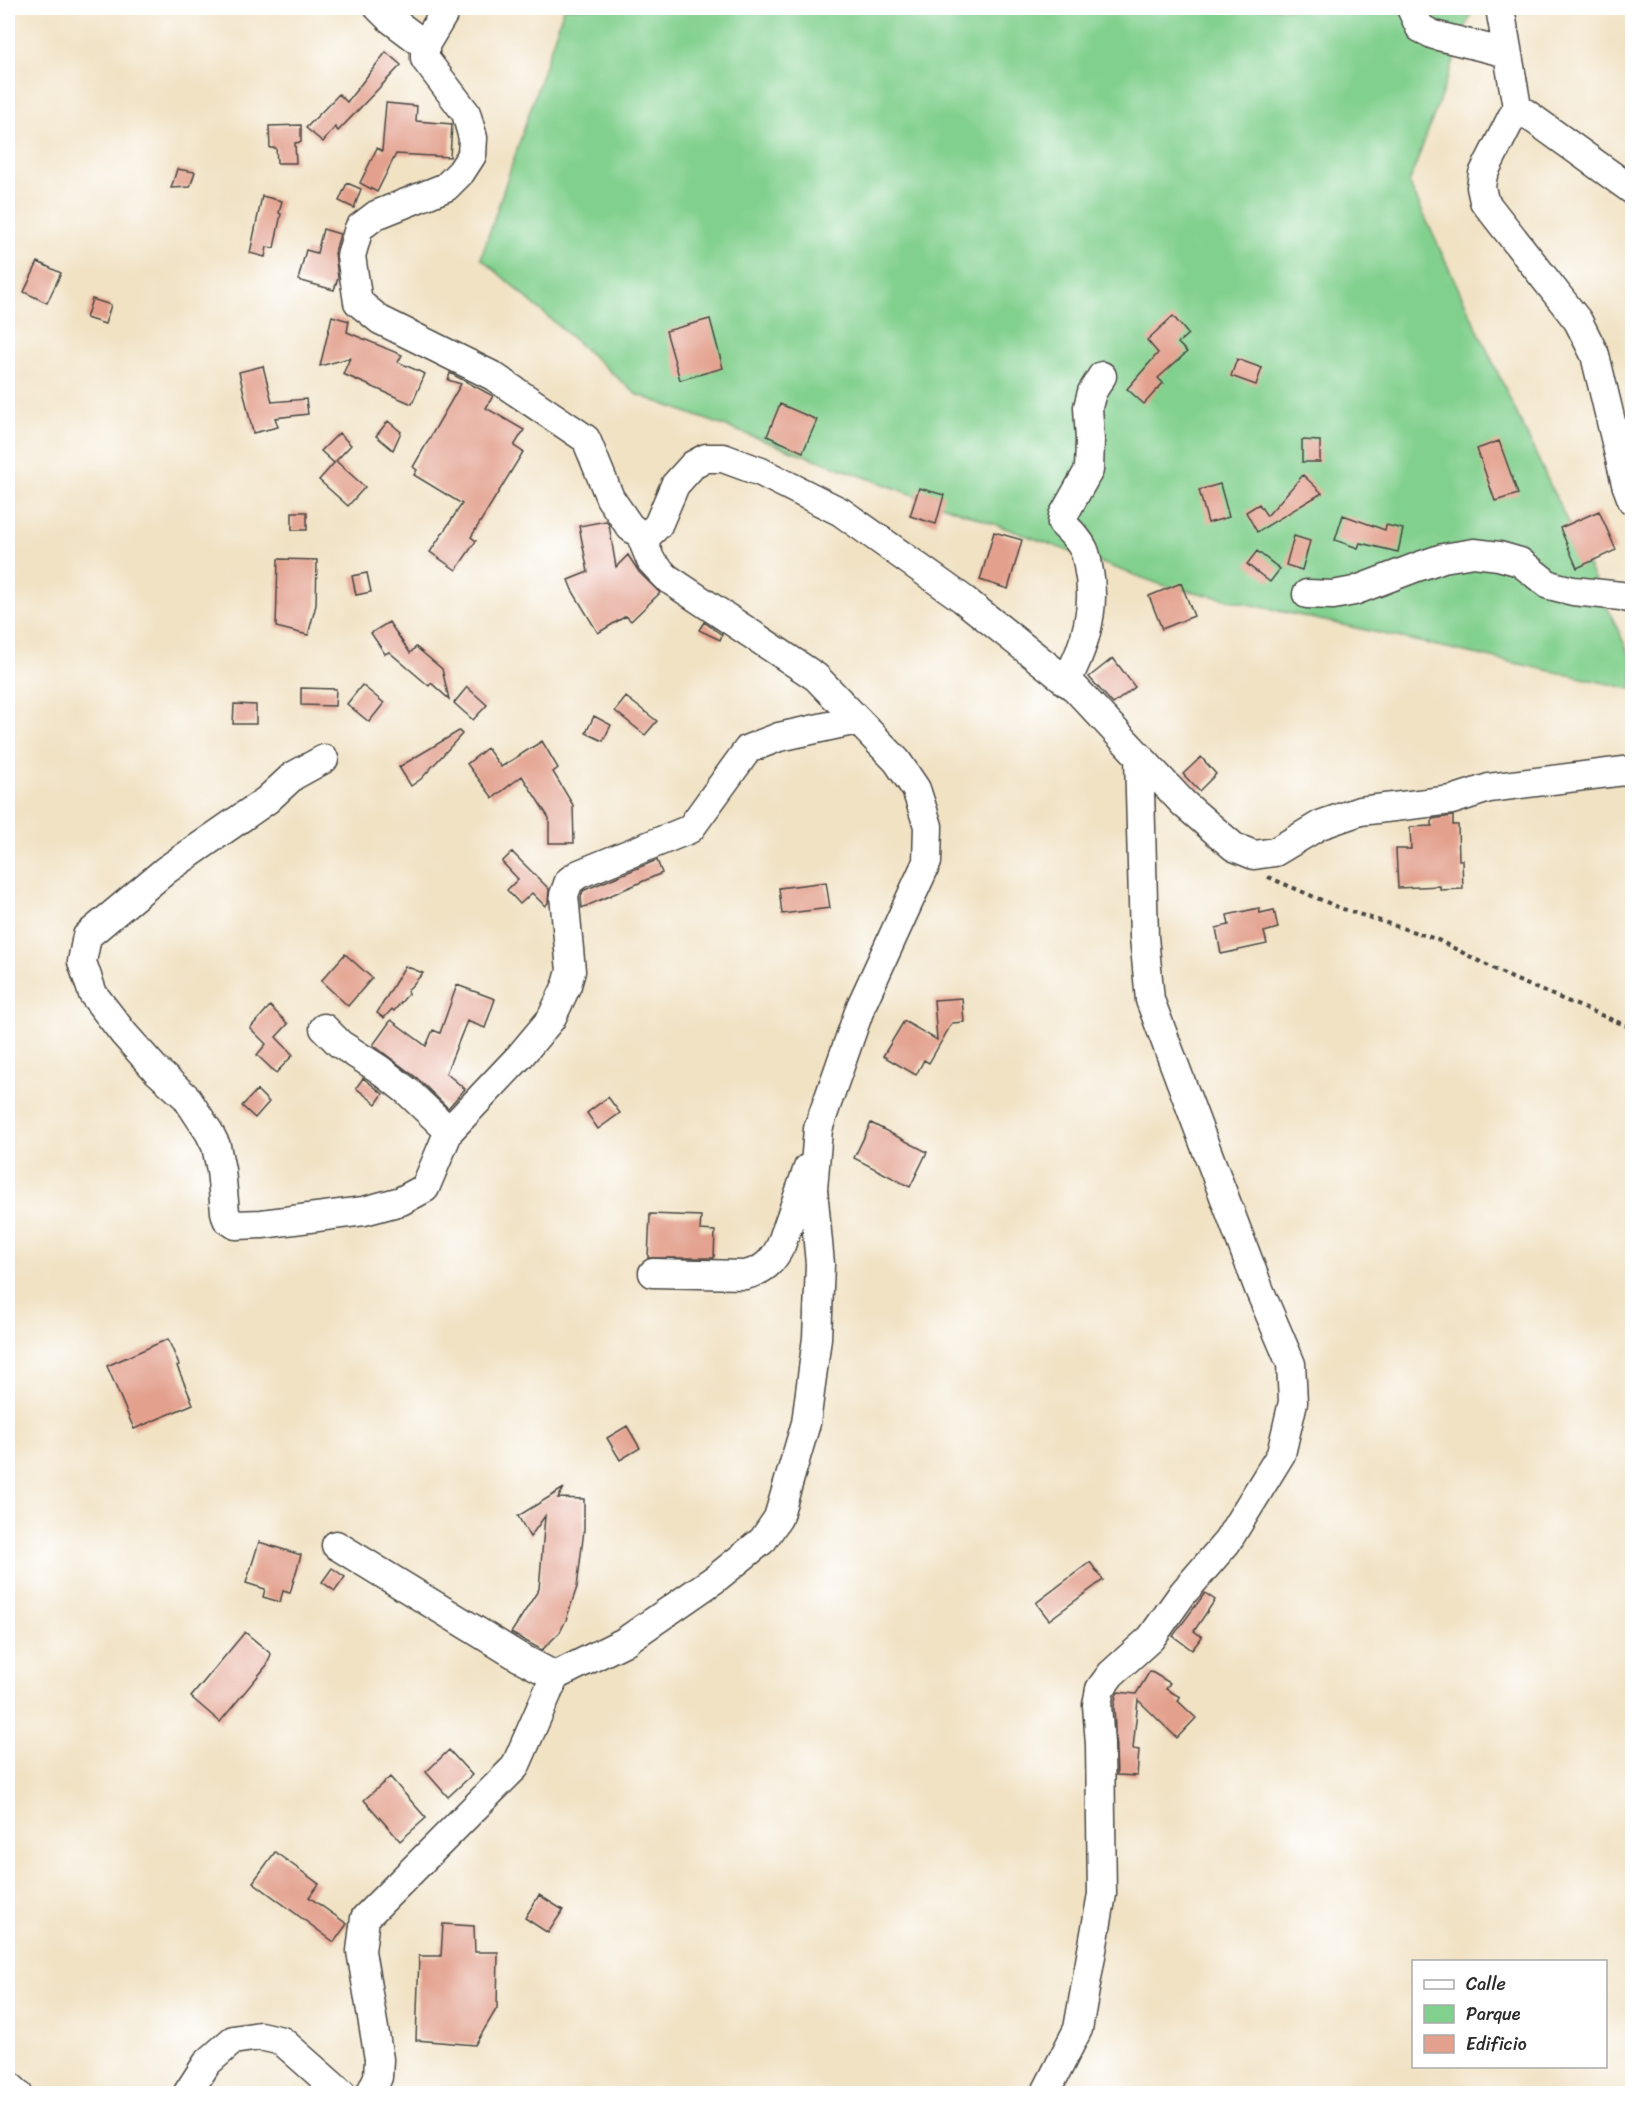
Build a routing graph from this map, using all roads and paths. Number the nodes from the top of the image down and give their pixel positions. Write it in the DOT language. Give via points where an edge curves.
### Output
graph roads {
  1 [pos="379,8"];
  2 [pos="447,8"];
  3 [pos="1411,8"];
  4 [pos="1500,8"];
  5 [pos="425,45"];
  6 [pos="1506,52"];
  7 [pos="1517,107"];
  8 [pos="1632,190"];
  9 [pos="1102,376"];
  10 [pos="1632,500"];
  11 [pos="640,534"];
  12 [pos="1307,594"];
  13 [pos="1632,599"];
  14 [pos="1066,682"];
  15 [pos="857,720"];
  16 [pos="1139,756"];
  17 [pos="324,759"];
  18 [pos="1632,770"];
  19 [pos="1254,855"];
  20 [pos="324,1028"];
  21 [pos="1632,1028"];
  22 [pos="449,1131"];
  23 [pos="816,1156"];
  24 [pos="653,1273"];
  25 [pos="336,1545"];
  26 [pos="555,1676"];
  27 [pos="8,2085"];
  28 [pos="18,2094"];
  29 [pos="187,2094"];
  30 [pos="342,2094"];
  31 [pos="370,2094"];
  32 [pos="1045,2094"];
  1 -- 5 [label="street"];
  2 -- 5 [label="street"];
  3 -- 6 [label="street" via="1420,28 1434,35"];
  4 -- 6 [label="street"];
  5 -- 11 [label="street" via="425,59 466,112 473,138 471,155 462,172 446,187 376,215 359,228 351,256 358,302 380,320 493,376 586,439 610,498 630,527"];
  6 -- 7 [label="street"];
  7 -- 8 [label="street"];
  7 -- 10 [label="street" via="1483,174 1484,201 1578,321 1595,355"];
  9 -- 14 [label="street" via="1088,407 1089,470 1062,523 1084,550 1092,603 1085,639"];
  11 -- 14 [label="street" via="649,534 658,525 675,485 693,465 706,458 723,458 841,512 963,599"];
  11 -- 15 [label="street" via="651,561 667,578 816,677"];
  12 -- 13 [label="street" via="1354,591 1443,558 1474,553 1520,562 1549,585"];
  14 -- 16 [label="street"];
  15 -- 22 [label="street" via="779,737 748,749 690,830 568,881 564,895 571,971 555,1011"];
  15 -- 23 [label="street" via="897,761 916,789 928,826 927,862 861,1006 818,1129"];
  16 -- 19 [label="street" via="1234,847"];
  16 -- 32 [label="street" via="1144,937 1150,1000 1291,1364 1293,1402 1281,1454 1227,1542 1151,1638 1100,1689 1097,1705 1102,1894 1078,2029"];
  17 -- 22 [label="street" via="293,776 267,800 166,870 87,936 82,962 93,994 157,1071 186,1097 209,1132 221,1170 227,1219 236,1225 363,1211 401,1201 425,1188"];
  18 -- 19 [label="street" via="1489,788 1452,800 1360,811 1320,825 1275,852"];
  19 -- 21 [label="path" via="1258,869 1270,879 1340,908 1436,939 1514,979"];
  20 -- 22 [label="street" via="340,1044 407,1091"];
  23 -- 24 [label="street" via="805,1173 781,1245 766,1266 745,1275"];
  23 -- 26 [label="street" via="813,1189 820,1264 817,1338 806,1423 778,1518 763,1540 715,1579 624,1642"];
  25 -- 26 [label="street"];
  26 -- 31 [label="street" via="515,1767 365,1918 361,1952 379,2060 378,2077"];
  27 -- 28 [label="street"];
  29 -- 30 [label="street" via="207,2063 233,2040 260,2036 282,2041"];
}
